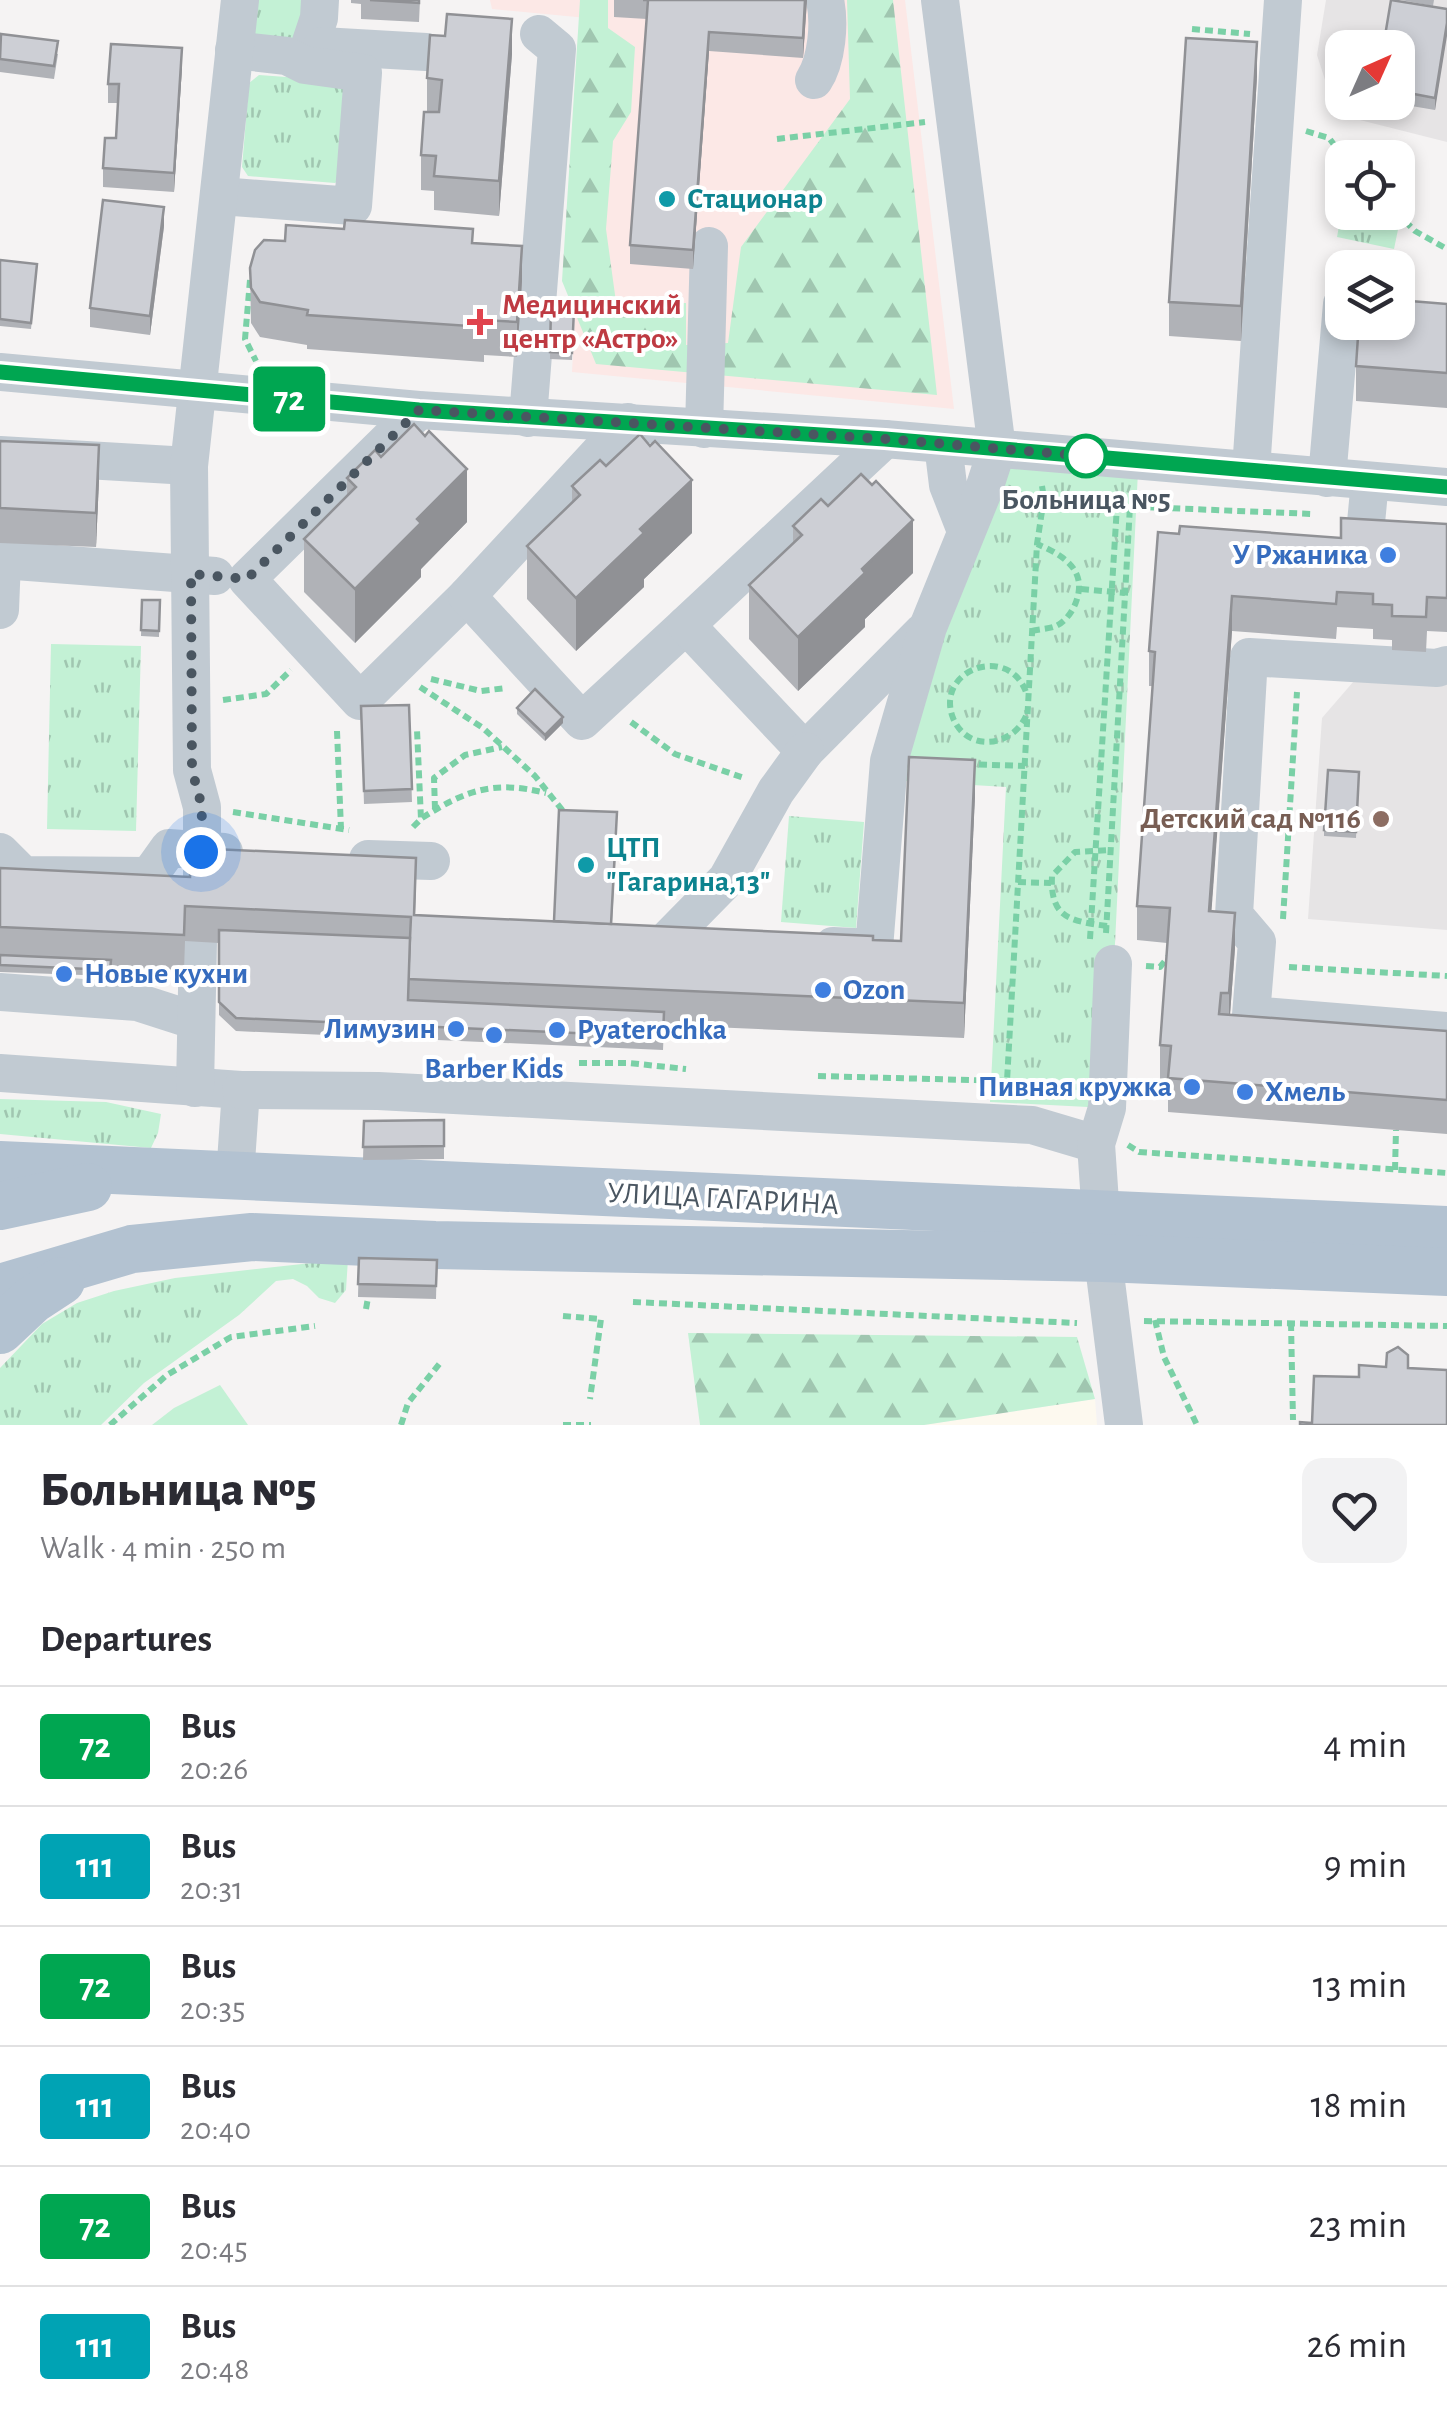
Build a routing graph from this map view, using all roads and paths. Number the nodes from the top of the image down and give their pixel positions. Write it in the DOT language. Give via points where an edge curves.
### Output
graph roads {
  1 [pos="240,0"];
  2 [pos="320,0"];
  3 [pos="825,0"];
  4 [pos="940,0"];
  5 [pos="1282,18"];
  6 [pos="1192,30"];
  7 [pos="539,34"];
  8 [pos="234,50"];
  9 [pos="298,50"];
  10 [pos="426,52"];
  11 [pos="814,80"];
  12 [pos="1275,120"];
  13 [pos="931,122"];
  14 [pos="777,138"];
  15 [pos="1330,140"];
  16 [pos="220,196"];
  17 [pos="1414,230"];
  18 [pos="709,246"];
  19 [pos="1447,250"];
  20 [pos="251,274"];
  21 [pos="1339,340"];
  22 [pos="256,361"];
  23 [pos="0,372"];
  24 [pos="195,390"];
  25 [pos="419,410"];
  26 [pos="528,418"];
  27 [pos="628,422"];
  28 [pos="704,429"];
  29 [pos="885,439"];
  30 [pos="943,444"];
  31 [pos="997,449"];
  32 [pos="0,455"];
  33 [pos="189,466"];
  34 [pos="1251,470"];
  35 [pos="1327,478"];
  36 [pos="1370,480"];
  37 [pos="1447,487"];
  38 [pos="1044,498"];
  39 [pos="1118,506"];
  40 [pos="1130,506"];
  41 [pos="966,531"];
  42 [pos="1037,544"];
  43 [pos="1363,554"];
  44 [pos="191,574"];
  45 [pos="247,579"];
  46 [pos="1081,589"];
  47 [pos="1112,592"];
  48 [pos="1126,592"];
  49 [pos="467,596"];
  50 [pos="0,610"];
  51 [pos="686,625"];
  52 [pos="928,627"];
  53 [pos="1032,631"];
  54 [pos="1299,660"];
  55 [pos="1447,664"];
  56 [pos="392,669"];
  57 [pos="547,684"];
  58 [pos="266,694"];
  59 [pos="228,700"];
  60 [pos="1028,704"];
  61 [pos="598,706"];
  62 [pos="337,730"];
  63 [pos="417,730"];
  64 [pos="503,747"];
  65 [pos="805,750"];
  66 [pos="947,763"];
  67 [pos="1025,766"];
  68 [pos="776,790"];
  69 [pos="549,794"];
  70 [pos="202,807"];
  71 [pos="435,810"];
  72 [pos="421,819"];
  73 [pos="574,824"];
  74 [pos="344,839"];
  75 [pos="418,848"];
  76 [pos="1096,849"];
  77 [pos="1111,850"];
  78 [pos="0,852"];
  79 [pos="258,854"];
  80 [pos="201,867"];
  81 [pos="1018,882"];
  82 [pos="1052,883"];
  83 [pos="1091,924"];
  84 [pos="1106,926"];
  85 [pos="1282,928"];
  86 [pos="628,938"];
  87 [pos="668,939"];
  88 [pos="706,940"];
  89 [pos="198,942"];
  90 [pos="800,945"];
  91 [pos="1103,955"];
  92 [pos="1169,956"];
  93 [pos="1160,967"];
  94 [pos="1280,967"];
  95 [pos="1447,976"];
  96 [pos="0,992"];
  97 [pos="196,1021"];
  98 [pos="1447,1030"];
  99 [pos="570,1064"];
  100 [pos="687,1069"];
  101 [pos="0,1073"];
  102 [pos="800,1075"];
  103 [pos="1007,1081"];
  104 [pos="195,1088"];
  105 [pos="1107,1088"];
  106 [pos="241,1090"];
  107 [pos="1396,1130"];
  108 [pos="1096,1144"];
  109 [pos="0,1165"];
  110 [pos="1395,1170"];
  111 [pos="1447,1174"];
  112 [pos="223,1175"];
  113 [pos="0,1206"];
  114 [pos="1447,1230"];
  115 [pos="1102,1237"];
  116 [pos="132,1249"];
  117 [pos="1447,1272"];
  118 [pos="370,1285"];
  119 [pos="0,1288"];
  120 [pos="634,1302"];
  121 [pos="366,1309"];
  122 [pos="563,1316"];
  123 [pos="1155,1320"];
  124 [pos="1291,1323"];
  125 [pos="1112,1324"];
  126 [pos="315,1326"];
  127 [pos="1447,1326"];
  128 [pos="0,1330"];
  129 [pos="440,1363"];
  130 [pos="590,1399"];
  131 [pos="1293,1420"];
  132 [pos="110,1425"];
  133 [pos="401,1425"];
  134 [pos="563,1425"];
  135 [pos="592,1425"];
  136 [pos="1124,1425"];
  137 [pos="1197,1425"];
  1 -- 8 [label="street"];
  2 -- 9 [label="street" via="319,18"];
  3 -- 11 [label="street" via="822,68"];
  4 -- 31 [label="street"];
  5 -- 6 [label="path"];
  5 -- 12 [label="street"];
  7 -- 26 [label="street" via="558,49"];
  8 -- 9 [label="street"];
  8 -- 16 [label="street"];
  9 -- 10 [label="street"];
  9 -- 16 [label="street" via="305,65 363,74 354,206"];
  12 -- 15 [label="path"];
  12 -- 34 [label="street"];
  13 -- 14 [label="path"];
  16 -- 24 [label="street"];
  17 -- 19 [label="path"];
  18 -- 28 [label="street"];
  20 -- 22 [label="path" via="245,339"];
  21 -- 35 [label="street"];
  23 -- 24 [label="street"];
  24 -- 25 [label="street"];
  24 -- 33 [label="street"];
  25 -- 26 [label="street"];
  25 -- 45 [label="street"];
  26 -- 27 [label="street"];
  27 -- 28 [label="street"];
  27 -- 49 [label="street"];
  28 -- 29 [label="street"];
  29 -- 30 [label="street"];
  29 -- 51 [label="street"];
  30 -- 31 [label="street"];
  30 -- 41 [label="street" via="948,485"];
  31 -- 34 [label="street"];
  31 -- 41 [label="street"];
  32 -- 33 [label="street"];
  33 -- 44 [label="street"];
  34 -- 35 [label="street"];
  35 -- 36 [label="street"];
  36 -- 37 [label="street"];
  36 -- 43 [label="street"];
  38 -- 42 [label="path"];
  39 -- 47 [label="path"];
  40 -- 48 [label="path"];
  41 -- 52 [label="street"];
  42 -- 46 [label="path" via="1076,568"];
  42 -- 53 [label="path"];
  44 -- 45 [label="street"];
  44 -- 50 [label="street" via="2,560"];
  44 -- 70 [label="street" via="192,770"];
  45 -- 56 [label="street" via="360,701"];
  46 -- 47 [label="path"];
  46 -- 53 [label="path" via="1073,611 1057,626"];
  47 -- 48 [label="path"];
  47 -- 76 [label="path"];
  48 -- 77 [label="path"];
  49 -- 56 [label="street"];
  49 -- 57 [label="street"];
  51 -- 61 [label="street"];
  51 -- 65 [label="street"];
  52 -- 65 [label="street"];
  52 -- 90 [label="street" via="889,761 874,948"];
  53 -- 60 [label="path"];
  54 -- 55 [label="street" via="1354,645 1438,668"];
  54 -- 85 [label="path"];
  54 -- 98 [label="street" via="1250,657 1234,915 1257,942 1252,1015"];
  56 -- 57 [label="path" via="481,691"];
  56 -- 64 [label="path"];
  57 -- 61 [label="street" via="582,721"];
  58 -- 59 [label="path"];
  60 -- 60 [label="path" via="1017,731 990,743 962,732 950,704 962,676 990,665 1017,676"];
  60 -- 67 [label="path"];
  61 -- 68 [label="path" via="642,727 675,754"];
  62 -- 74 [label="path"];
  63 -- 72 [label="path"];
  64 -- 69 [label="path"];
  64 -- 71 [label="path" via="465,755 434,778"];
  65 -- 68 [label="street"];
  66 -- 67 [label="path"];
  67 -- 81 [label="path"];
  68 -- 87 [label="street" via="727,879"];
  69 -- 71 [label="path" via="486,788"];
  69 -- 73 [label="path"];
  70 -- 74 [label="path"];
  70 -- 80 [label="street"];
  71 -- 72 [label="path"];
  72 -- 75 [label="path"];
  74 -- 75 [label="street"];
  76 -- 77 [label="path"];
  76 -- 82 [label="path" via="1062,862"];
  76 -- 83 [label="path"];
  77 -- 84 [label="path"];
  78 -- 80 [label="street" via="23,875 150,876 169,848"];
  79 -- 80 [label="street"];
  81 -- 82 [label="path"];
  81 -- 103 [label="path"];
  82 -- 83 [label="path" via="1050,896 1061,912"];
  83 -- 84 [label="path"];
  83 -- 91 [label="path"];
  84 -- 91 [label="path"];
  86 -- 87 [label="street"];
  87 -- 88 [label="street"];
  89 -- 97 [label="street"];
  91 -- 105 [label="street"];
  92 -- 93 [label="path"];
  94 -- 95 [label="path"];
  96 -- 97 [label="street" via="137,1002"];
  97 -- 104 [label="street"];
  99 -- 100 [label="path"];
  101 -- 104 [label="street"];
  102 -- 103 [label="path"];
  103 -- 105 [label="path"];
  104 -- 106 [label="street"];
  105 -- 108 [label="street"];
  105 -- 110 [label="path" via="1114,1137 1139,1152"];
  106 -- 108 [label="street" via="1032,1124"];
  106 -- 112 [label="street"];
  107 -- 110 [label="path"];
  108 -- 115 [label="street"];
  109 -- 112 [label="main road, УЛИЦА ГАГАРИНА"];
  110 -- 111 [label="path"];
  112 -- 113 [label="main road" via="146,1178"];
  112 -- 115 [label="main road, УЛИЦА ГАГАРИНА"];
  114 -- 115 [label="main road, УЛИЦА ГАГАРИНА"];
  115 -- 116 [label="main road, УЛИЦА ГАГАРИНА" via="454,1245 252,1237"];
  115 -- 117 [label="main road, УЛИЦА ГАГАРИНА"];
  115 -- 125 [label="street"];
  116 -- 119 [label="main road"];
  116 -- 128 [label="main road" via="59,1282"];
  118 -- 121 [label="path"];
  120 -- 125 [label="path"];
  122 -- 130 [label="path" via="601,1319"];
  123 -- 124 [label="path"];
  123 -- 125 [label="path"];
  123 -- 137 [label="path" via="1164,1357"];
  124 -- 127 [label="path"];
  124 -- 131 [label="path"];
  125 -- 136 [label="street"];
  126 -- 132 [label="path" via="232,1338 167,1376"];
  129 -- 133 [label="path" via="408,1403"];
  134 -- 135 [label="path"];
}
